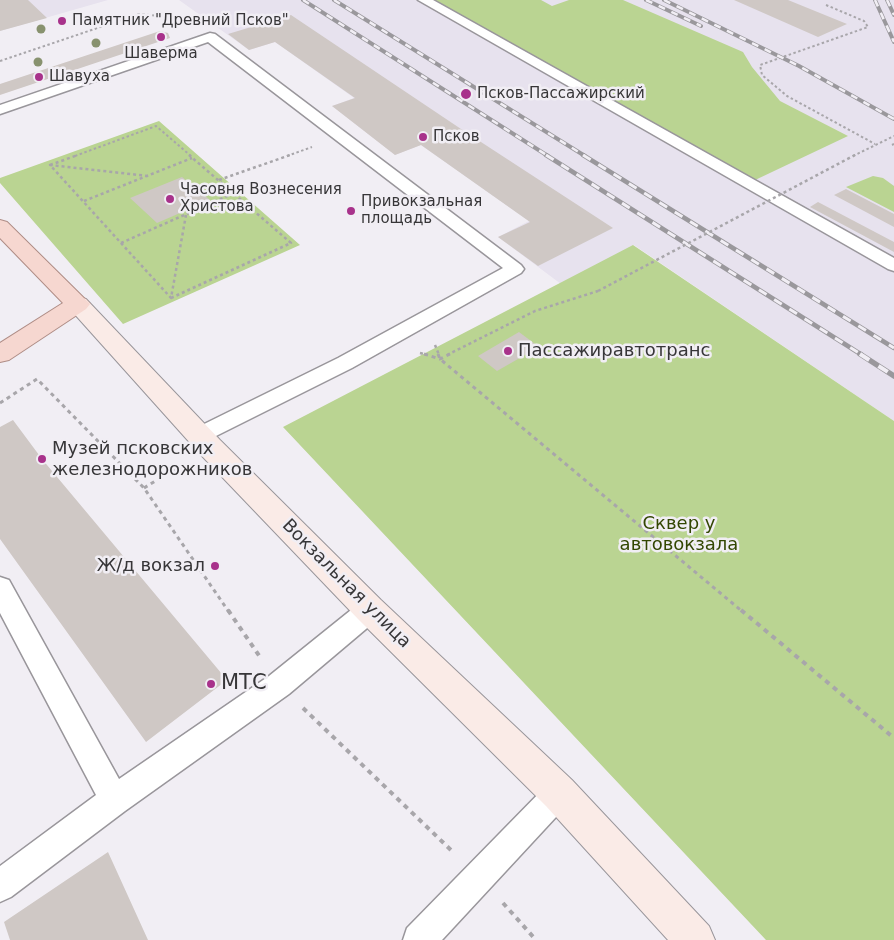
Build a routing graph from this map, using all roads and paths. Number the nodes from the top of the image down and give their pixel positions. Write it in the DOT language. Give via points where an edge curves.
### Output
graph roads {
  1 [pos="424,0"];
  2 [pos="826,5"];
  3 [pos="183,18"];
  4 [pos="0,61"];
  5 [pos="0,110"];
  6 [pos="894,136"];
  7 [pos="341,137"];
  8 [pos="875,144"];
  9 [pos="192,158"];
  10 [pos="50,165"];
  11 [pos="148,176"];
  12 [pos="218,180"];
  13 [pos="234,193"];
  14 [pos="84,201"];
  15 [pos="186,215"];
  16 [pos="0,226"];
  17 [pos="121,243"];
  18 [pos="894,265"];
  19 [pos="171,298"];
  20 [pos="78,304"];
  21 [pos="434,343"];
  22 [pos="0,354"];
  23 [pos="440,359"];
  24 [pos="37,379"];
  25 [pos="0,402"];
  26 [pos="200,436"];
  27 [pos="0,588"];
  28 [pos="370,610"];
  29 [pos="894,738"];
  30 [pos="558,793"];
  31 [pos="114,800"];
  32 [pos="0,886"];
  33 [pos="419,940"];
  34 [pos="695,940"];
  1 -- 18 [label="lane"];
  2 -- 8 [label="path" via="864,21 868,27 760,64 762,74 787,96"];
  3 -- 4 [label="path" via="139,14"];
  5 -- 7 [label="lane" via="210,37"];
  6 -- 8 [label="path, bridge"];
  7 -- 12 [label="path"];
  7 -- 26 [label="lane" via="515,269 346,363"];
  8 -- 23 [label="path, bridge" via="598,291 535,311"];
  9 -- 10 [label="path" via="156,126"];
  9 -- 11 [label="path"];
  9 -- 12 [label="path"];
  10 -- 11 [label="path"];
  10 -- 14 [label="path"];
  11 -- 14 [label="path"];
  12 -- 13 [label="path"];
  13 -- 15 [label="path"];
  13 -- 19 [label="path" via="290,243"];
  14 -- 17 [label="path"];
  15 -- 17 [label="path"];
  15 -- 19 [label="path"];
  16 -- 20 [label="main road, Вокзальная улица"];
  17 -- 19 [label="path"];
  20 -- 22 [label="main road"];
  20 -- 26 [label="main road, Вокзальная улица"];
  21 -- 23 [label="path"];
  23 -- 29 [label="path"];
  24 -- 25 [label="path"];
  26 -- 28 [label="main road, Вокзальная улица"];
  27 -- 31 [label="lane"];
  28 -- 30 [label="main road, Вокзальная улица"];
  28 -- 31 [label="lane" via="279,685"];
  30 -- 33 [label="lane"];
  30 -- 34 [label="main road, Вокзальная улица"];
  31 -- 32 [label="lane"];
}
